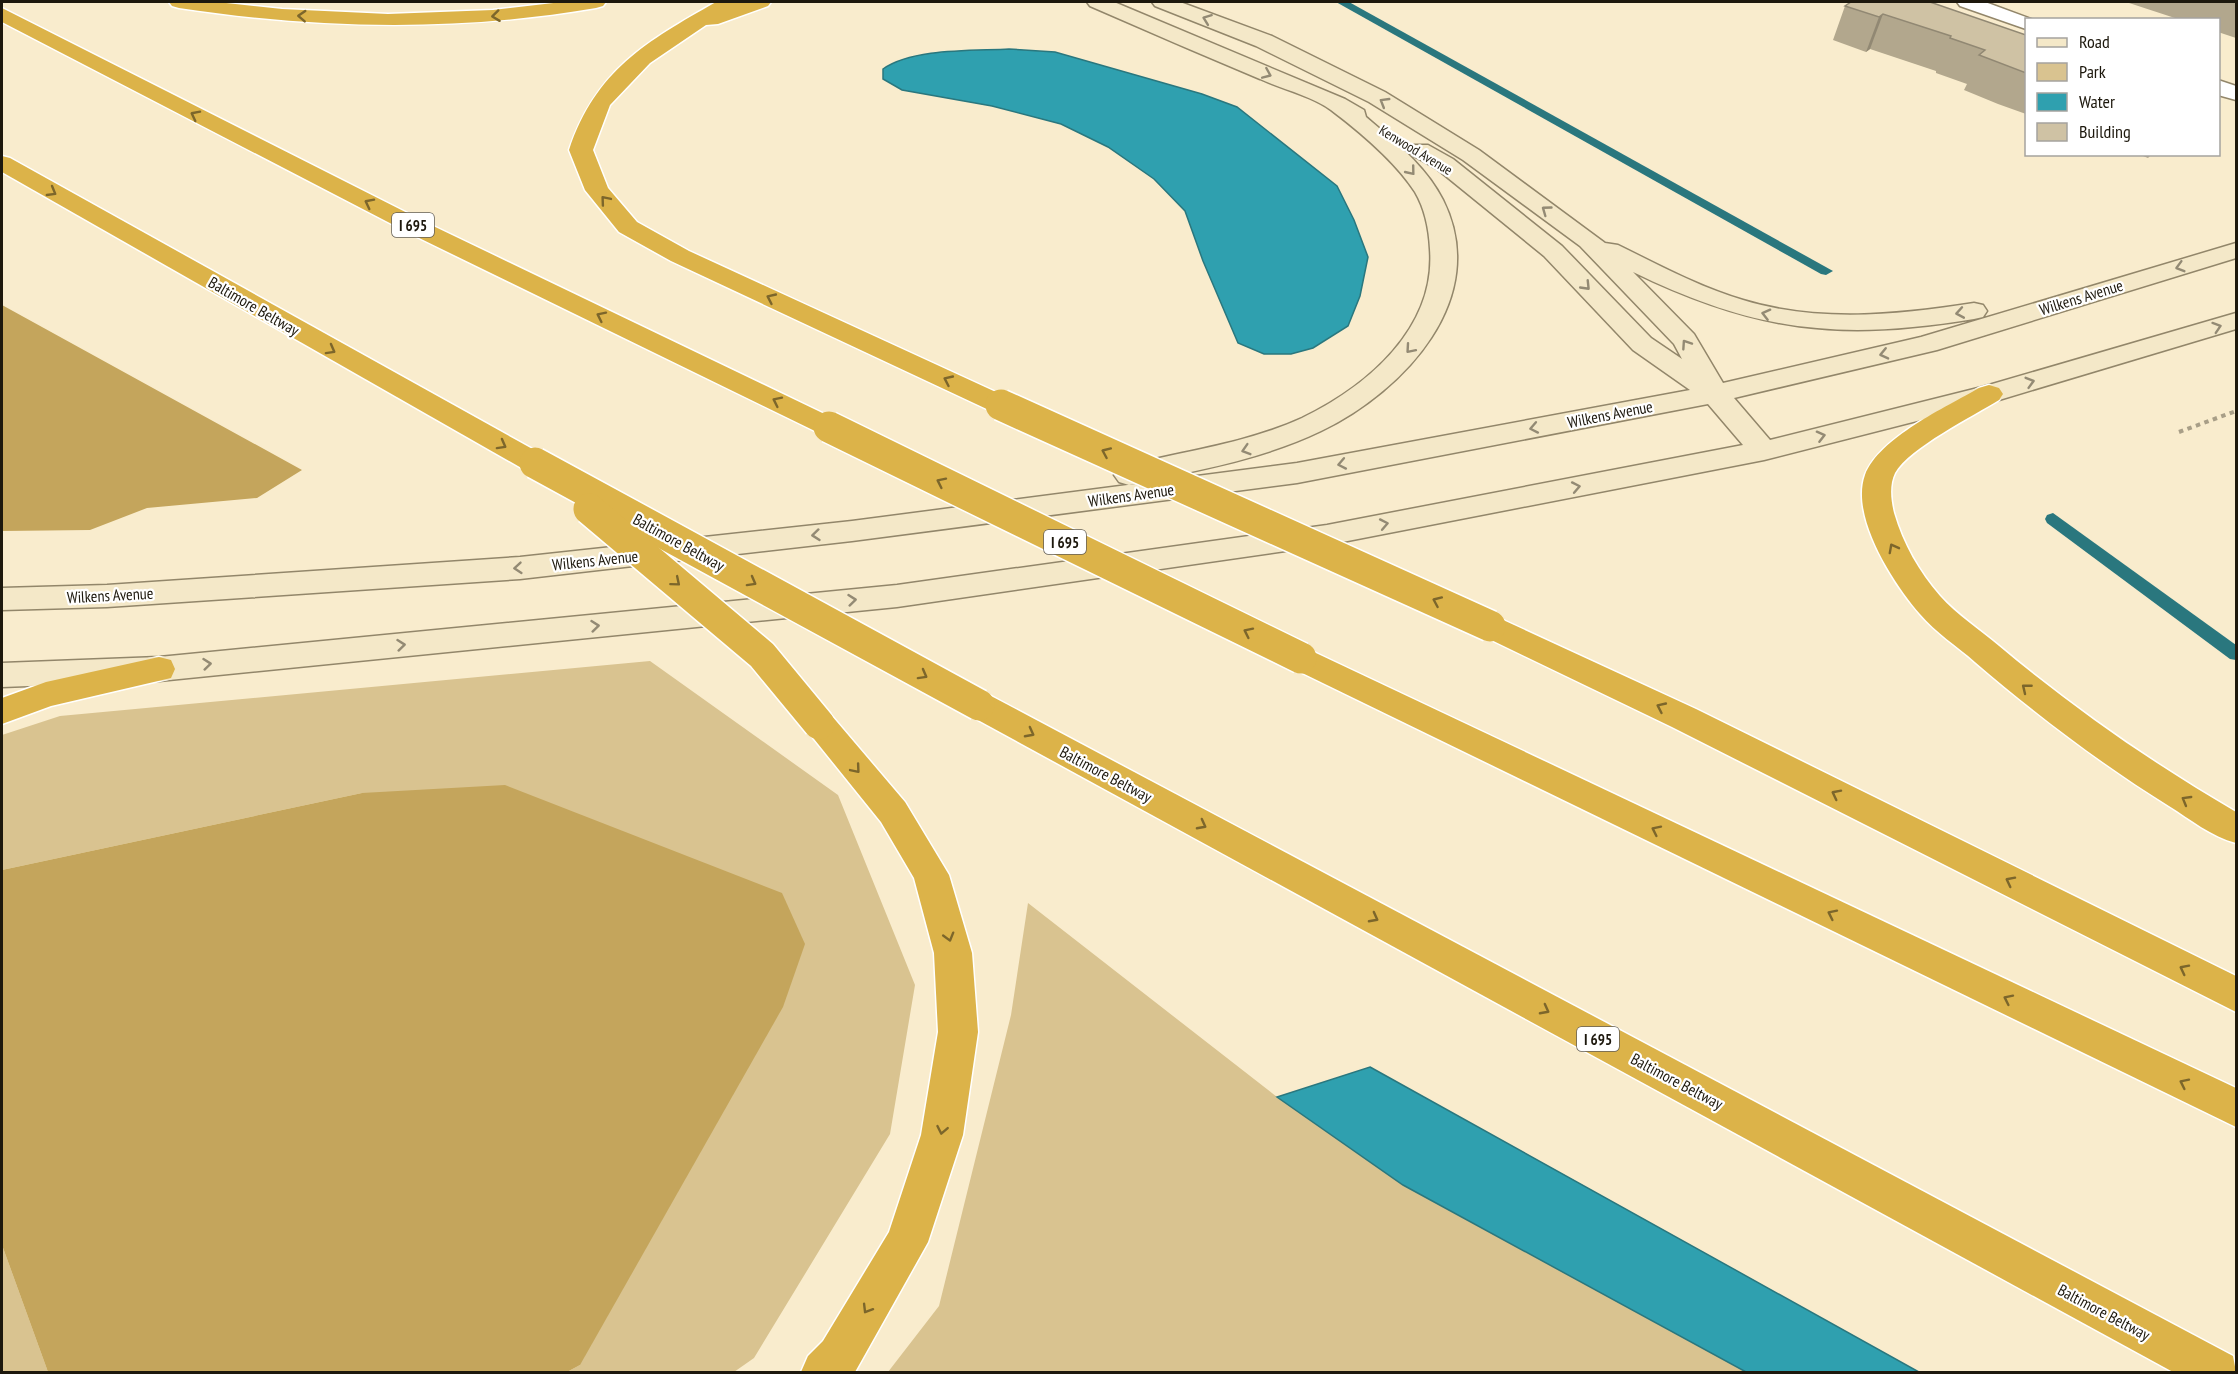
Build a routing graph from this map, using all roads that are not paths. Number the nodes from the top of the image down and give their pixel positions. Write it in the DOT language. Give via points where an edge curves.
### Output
graph roads {
  1 [pos="179,2"];
  2 [pos="596,2"];
  3 [pos="730,2"];
  4 [pos="761,2"];
  5 [pos="1097,2"];
  6 [pos="1162,2"];
  7 [pos="1967,2"];
  8 [pos="2,14"];
  9 [pos="2025,23"];
  10 [pos="673,36"];
  11 [pos="2220,88"];
  12 [pos="2236,93"];
  13 [pos="1337,104"];
  14 [pos="2,163"];
  15 [pos="1589,241"];
  16 [pos="2236,250"];
  17 [pos="2121,284"];
  18 [pos="2236,321"];
  19 [pos="1715,394"];
  20 [pos="1989,394"];
  21 [pos="1764,451"];
  22 [pos="535,463"];
  23 [pos="852,531"];
  24 [pos="2,599"];
  25 [pos="159,669"];
  26 [pos="2,675"];
  27 [pos="2,711"];
  28 [pos="2236,829"];
  29 [pos="2236,995"];
  30 [pos="2236,1108"];
  31 [pos="824,1372"];
  32 [pos="2217,1372"];
  2 -- 1 [label="highway, one-way" via="475,18 387,20 292,15"];
  3 -- 10 [label="highway"];
  4 -- 10 [label="highway"];
  5 -- 13 [label="main road, Kenwood Avenue, one-way"];
  15 -- 6 [label="main road, Kenwood Avenue, one-way" via="1471,155 1377,97 1264,41"];
  7 -- 9 [label="street"];
  30 -- 8 [label="highway, I 695, one-way, bridge" via="420,229"];
  29 -- 10 [label="highway, one-way, bridge" via="1684,718 1001,405 681,256 628,227 597,190 580,150 598,104 623,73"];
  11 -- 12 [label="street"];
  13 -- 19 [label="main road, Kenwood Avenue, one-way" via="1445,164 1553,251 1642,344"];
  13 -- 23 [label="main road, one-way" via="1410,168 1428,195 1439,223 1444,260 1440,297 1420,338 1385,377 1346,407 1284,438 1240,452"];
  14 -- 22 [label="highway, Baltimore Beltway / I 695, one-way"];
  17 -- 15 [label="main road, one-way" via="1917,321 1851,323 1782,318 1734,306 1678,284"];
  19 -- 15 [label="main road, Kenwood Avenue, one-way" via="1685,340"];
  16 -- 17 [label="main road, Wilkens Avenue, one-way"];
  17 -- 19 [label="main road, Wilkens Avenue, one-way" via="1928,344"];
  20 -- 18 [label="main road, one-way"];
  19 -- 21 [label="main road, Kenwood Avenue"];
  19 -- 23 [label="main road, Wilkens Avenue, one-way" via="1297,473"];
  21 -- 20 [label="main road, one-way"];
  28 -- 20 [label="highway, one-way" via="2166,789 2029,691 1930,605 1902,565 1884,530 1877,499 1880,474 1899,451"];
  25 -- 21 [label="main road, one-way" via="897,596 1327,535"];
  22 -- 31 [label="highway, one-way, bridge" via="762,656 892,812 931,875 953,953 958,1032 942,1135 907,1242 839,1356"];
  22 -- 32 [label="highway, Baltimore Beltway / I 695, one-way, bridge"];
  23 -- 24 [label="main road, Wilkens Avenue, one-way" via="520,568 107,596"];
  25 -- 26 [label="main road"];
  25 -- 27 [label="highway" via="46,695"];
}
